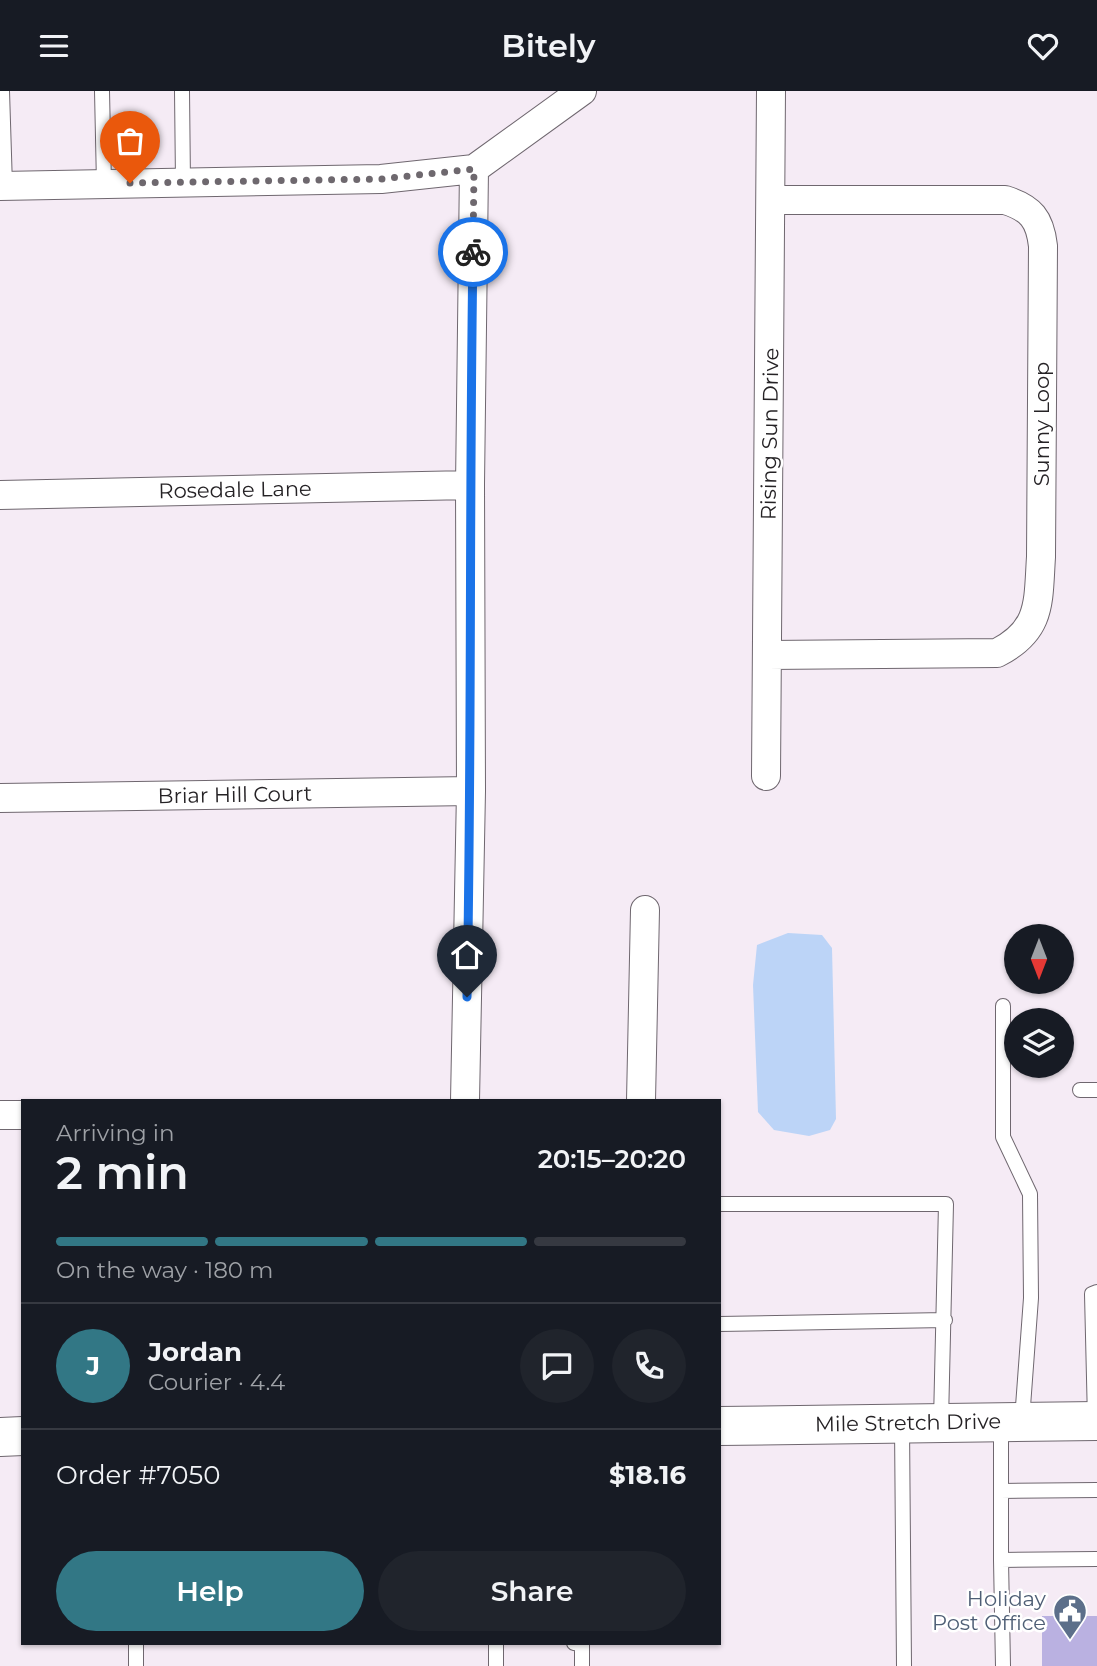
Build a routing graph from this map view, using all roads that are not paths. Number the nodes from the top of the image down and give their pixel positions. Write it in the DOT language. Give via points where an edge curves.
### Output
graph roads {
  1 [pos="2,91"];
  2 [pos="102,91"];
  3 [pos="182,91"];
  4 [pos="582,91"];
  5 [pos="771,91"];
  6 [pos="474,169"];
  7 [pos="183,183"];
  8 [pos="104,184"];
  9 [pos="2,186"];
  10 [pos="772,200"];
  11 [pos="470,485"];
  12 [pos="0,495"];
  13 [pos="768,655"];
  14 [pos="766,776"];
  15 [pos="471,791"];
  16 [pos="0,798"];
  17 [pos="645,910"];
  18 [pos="1003,1006"];
  19 [pos="1080,1090"];
  20 [pos="1097,1090"];
  21 [pos="465,1099"];
  22 [pos="640,1099"];
  23 [pos="0,1115"];
  24 [pos="21,1115"];
  25 [pos="721,1204"];
  26 [pos="1097,1292"];
  27 [pos="945,1321"];
  28 [pos="721,1324"];
  29 [pos="1096,1421"];
  30 [pos="1012,1422"];
  31 [pos="902,1423"];
  32 [pos="941,1423"];
  33 [pos="721,1426"];
  34 [pos="21,1436"];
  35 [pos="0,1437"];
  36 [pos="1097,1490"];
  37 [pos="1001,1491"];
  38 [pos="1097,1559"];
  39 [pos="1001,1560"];
  40 [pos="136,1645"];
  41 [pos="496,1645"];
  42 [pos="582,1645"];
  43 [pos="136,1666"];
  44 [pos="496,1666"];
  45 [pos="582,1666"];
  46 [pos="904,1666"];
  47 [pos="1003,1666"];
  1 -- 9 [label="lane"];
  2 -- 8 [label="lane"];
  3 -- 7 [label="lane"];
  4 -- 6 [label="street"];
  5 -- 10 [label="street, Rising Sun Drive"];
  6 -- 7 [label="street" via="381,179"];
  6 -- 11 [label="street"];
  7 -- 8 [label="street"];
  8 -- 9 [label="street"];
  10 -- 13 [label="street, Rising Sun Drive"];
  10 -- 13 [label="street, Sunny Loop" via="1004,200 1021,205 1034,217 1043,246 1042,544 1034,621 1012,645 997,653"];
  11 -- 12 [label="street, Rosedale Lane"];
  11 -- 15 [label="street"];
  13 -- 14 [label="street, Rising Sun Drive"];
  15 -- 16 [label="street, Briar Hill Court"];
  15 -- 21 [label="street"];
  17 -- 22 [label="street"];
  18 -- 30 [label="lane" via="1003,1137 1030,1193 1031,1298"];
  19 -- 20 [label="lane"];
  23 -- 24 [label="street"];
  25 -- 27 [label="lane" via="946,1204"];
  26 -- 29 [label="lane" via="1092,1294"];
  27 -- 28 [label="lane"];
  27 -- 32 [label="lane"];
  29 -- 30 [label="street, Mile Stretch Drive"];
  30 -- 32 [label="street, Mile Stretch Drive"];
  30 -- 37 [label="lane"];
  31 -- 32 [label="street, Mile Stretch Drive"];
  31 -- 33 [label="street, Mile Stretch Drive"];
  31 -- 46 [label="lane"];
  34 -- 35 [label="street"];
  36 -- 37 [label="lane"];
  37 -- 39 [label="lane"];
  38 -- 39 [label="lane"];
  39 -- 47 [label="lane"];
  40 -- 43 [label="lane"];
  41 -- 44 [label="lane"];
  42 -- 45 [label="lane"];
}
